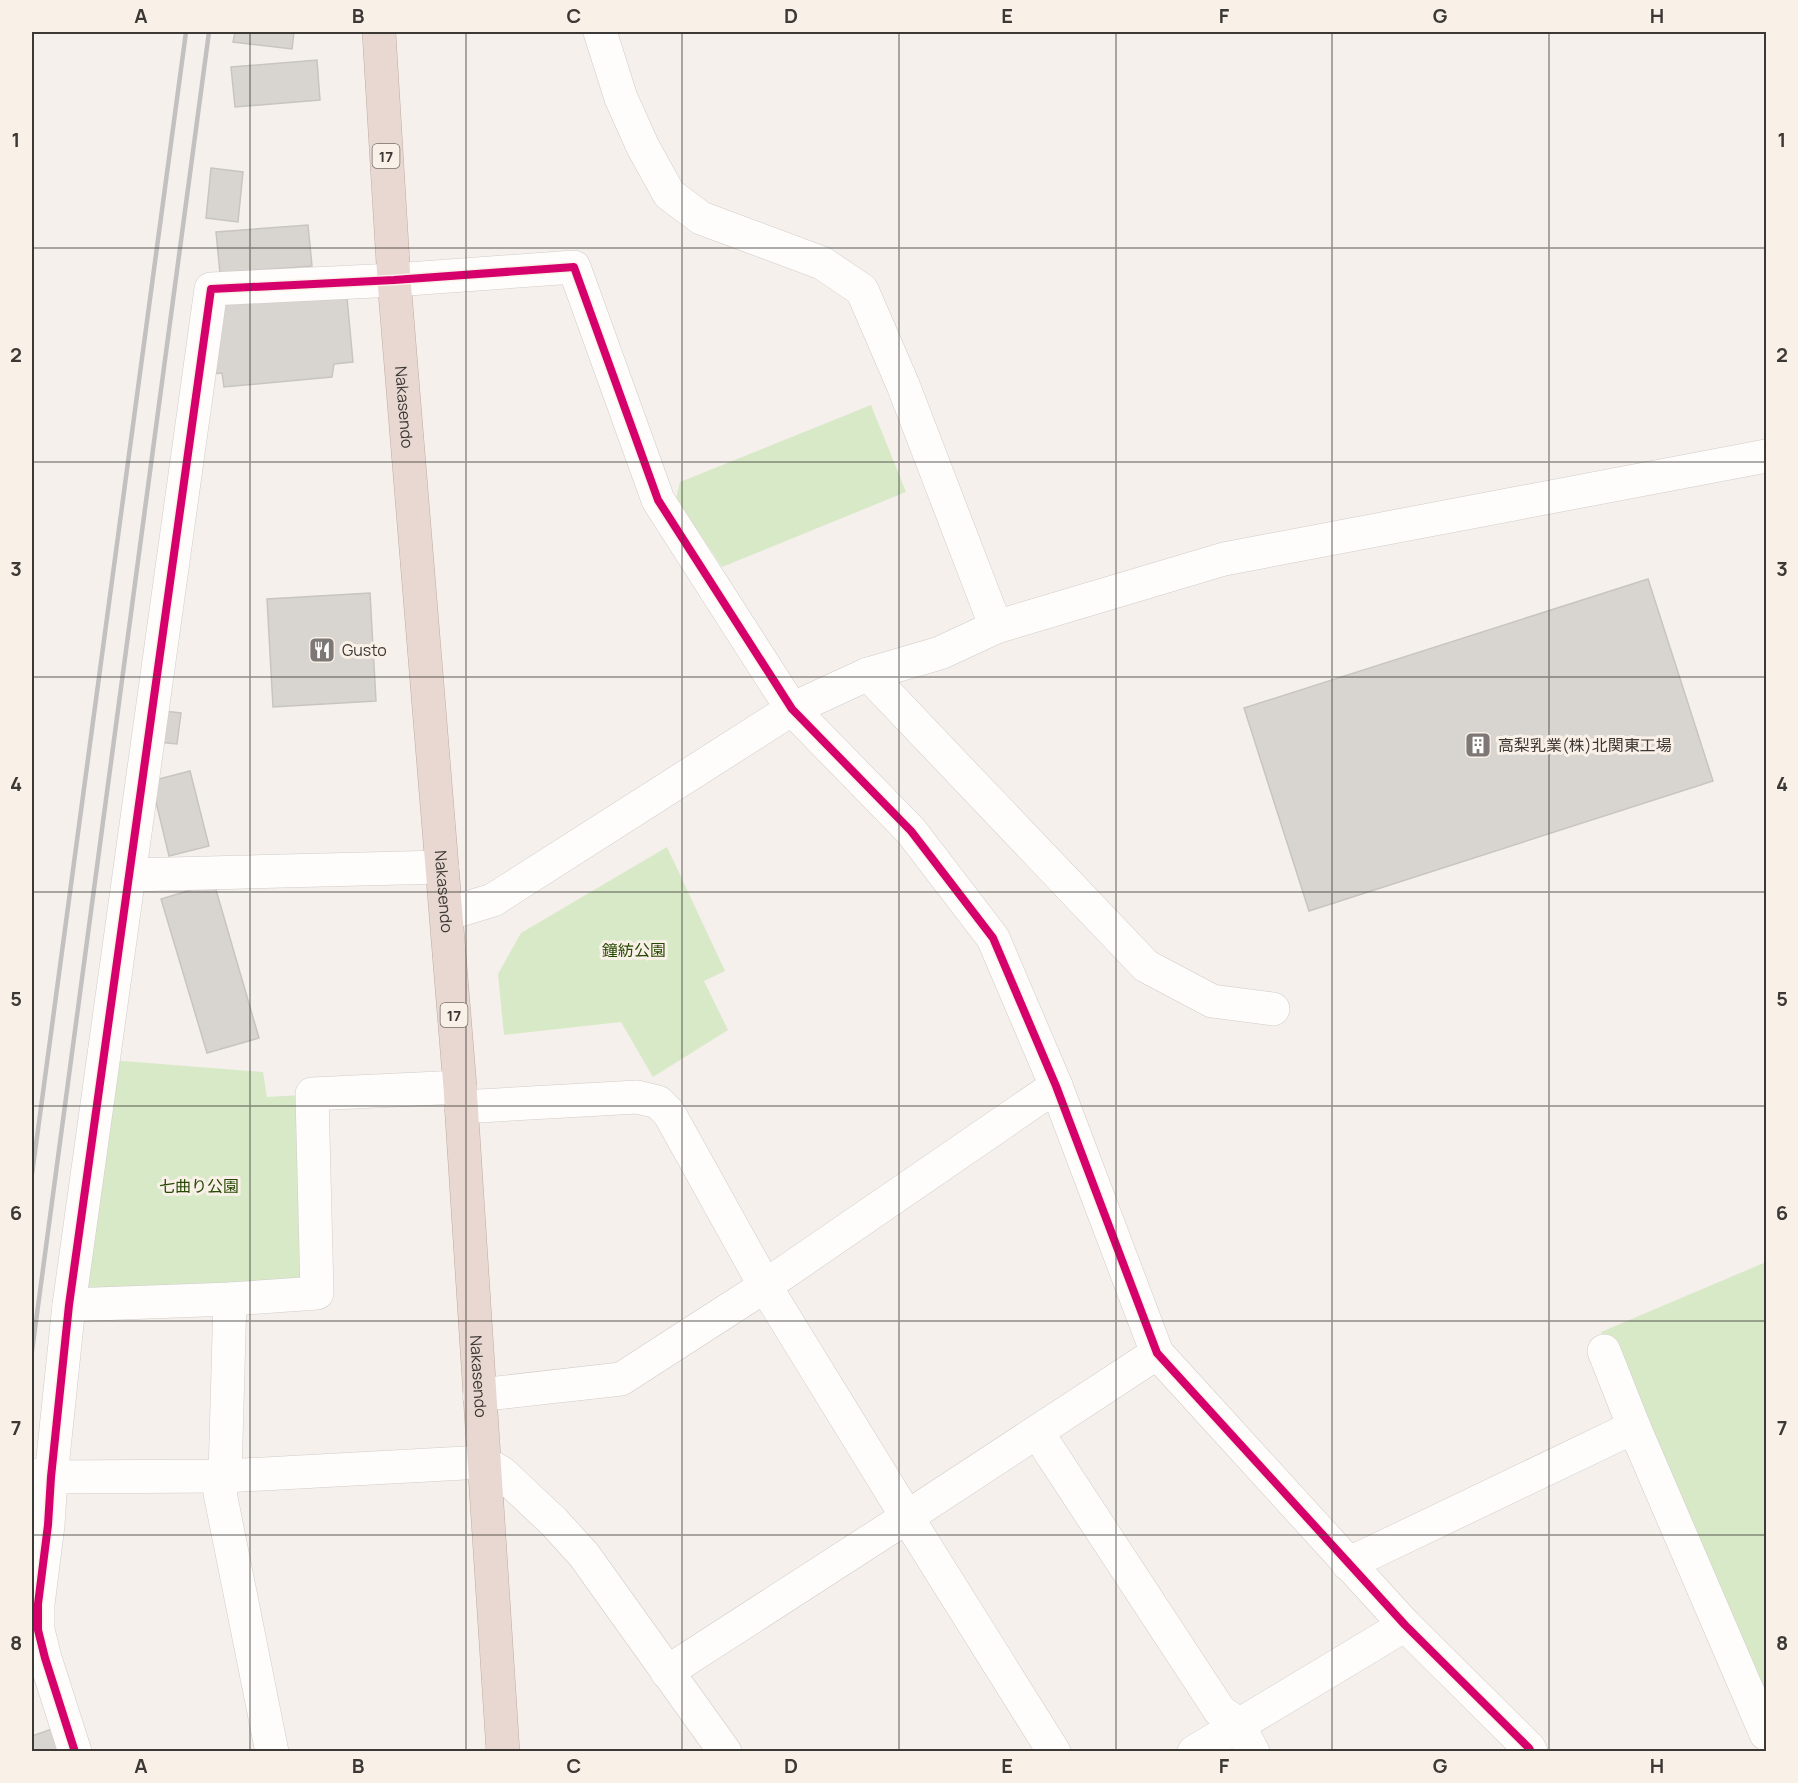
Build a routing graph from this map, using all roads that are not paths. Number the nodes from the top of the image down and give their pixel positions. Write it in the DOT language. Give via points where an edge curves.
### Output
graph roads {
  1 [pos="379,32"];
  2 [pos="600,32"];
  3 [pos="394,280"];
  4 [pos="1767,456"];
  5 [pos="996,627"];
  6 [pos="868,674"];
  7 [pos="792,709"];
  8 [pos="442,867"];
  9 [pos="130,875"];
  10 [pos="447,914"];
  11 [pos="1273,1009"];
  12 [pos="1056,1086"];
  13 [pos="460,1097"];
  14 [pos="765,1286"];
  15 [pos="230,1299"];
  16 [pos="69,1305"];
  17 [pos="1604,1351"];
  18 [pos="1157,1353"];
  19 [pos="479,1395"];
  20 [pos="1634,1427"];
  21 [pos="1037,1432"];
  22 [pos="483,1462"];
  23 [pos="41,1476"];
  24 [pos="225,1476"];
  25 [pos="907,1517"];
  26 [pos="1348,1564"];
  27 [pos="1405,1625"];
  28 [pos="667,1672"];
  29 [pos="1767,1734"];
  30 [pos="1245,1738"];
  31 [pos="75,1752"];
  32 [pos="272,1752"];
  33 [pos="503,1752"];
  34 [pos="725,1752"];
  35 [pos="1054,1752"];
  36 [pos="1194,1752"];
  37 [pos="1531,1752"];
  1 -- 3 [label="highway, Nakasendo / 17"];
  2 -- 5 [label="street" via="621,98 669,194 701,219 822,263 862,290"];
  3 -- 7 [label="street" via="574,267 658,500"];
  3 -- 8 [label="highway, Nakasendo / 17"];
  3 -- 9 [label="street" via="212,289"];
  4 -- 5 [label="street" via="1224,559"];
  5 -- 6 [label="street" via="940,653"];
  6 -- 7 [label="street"];
  6 -- 11 [label="street" via="1146,966 1212,1001"];
  7 -- 10 [label="street" via="493,900"];
  7 -- 12 [label="street" via="911,831 993,938"];
  8 -- 9 [label="street"];
  8 -- 10 [label="highway, Nakasendo / 17"];
  9 -- 16 [label="street"];
  10 -- 13 [label="highway, Nakasendo / 17"];
  12 -- 14 [label="street"];
  12 -- 18 [label="street"];
  13 -- 14 [label="street" via="637,1097 658,1102 669,1113"];
  13 -- 15 [label="street" via="312,1094 317,1293"];
  13 -- 19 [label="highway, Nakasendo / 17"];
  14 -- 19 [label="street" via="621,1379"];
  14 -- 25 [label="street"];
  15 -- 16 [label="street"];
  15 -- 24 [label="street"];
  16 -- 23 [label="street"];
  17 -- 20 [label="street"];
  18 -- 21 [label="street"];
  18 -- 26 [label="street"];
  19 -- 22 [label="highway, Nakasendo / 17"];
  20 -- 26 [label="street"];
  20 -- 29 [label="street"];
  21 -- 25 [label="street"];
  21 -- 30 [label="street" via="1220,1711"];
  22 -- 24 [label="street"];
  22 -- 28 [label="street" via="502,1473 584,1555"];
  22 -- 33 [label="highway, Nakasendo / 17"];
  23 -- 24 [label="street"];
  23 -- 31 [label="street" via="48,1526 38,1630"];
  24 -- 32 [label="street" via="220,1493"];
  25 -- 28 [label="street"];
  25 -- 35 [label="street"];
  26 -- 27 [label="street"];
  27 -- 30 [label="street"];
  27 -- 37 [label="street"];
  28 -- 34 [label="street"];
  30 -- 36 [label="street"];
}
